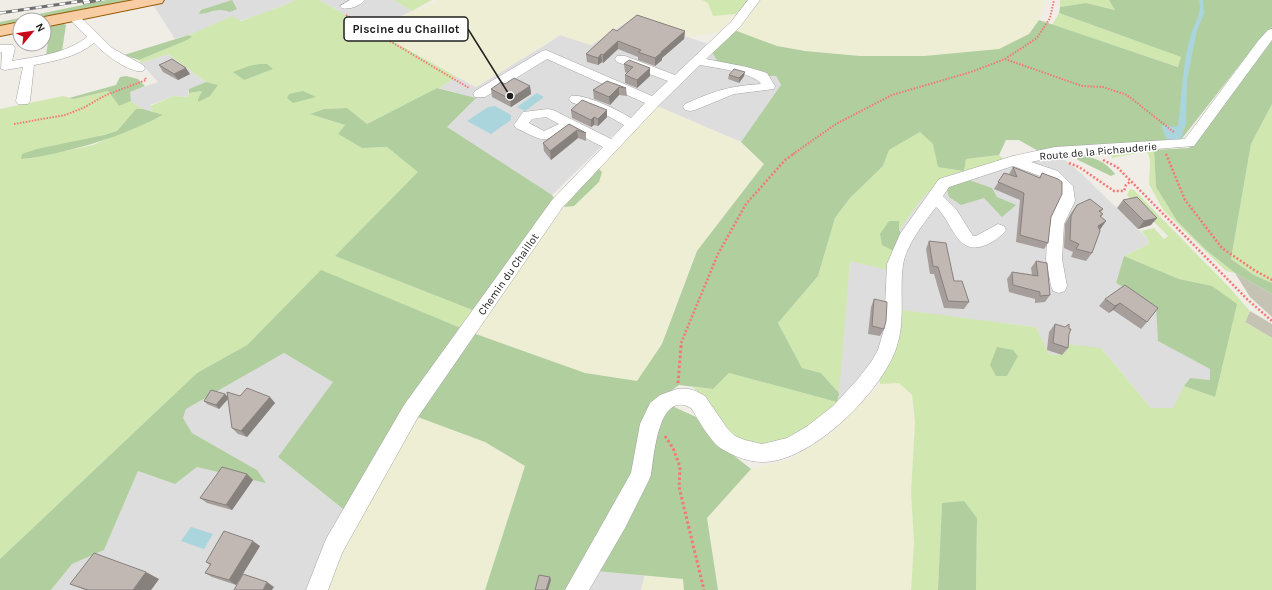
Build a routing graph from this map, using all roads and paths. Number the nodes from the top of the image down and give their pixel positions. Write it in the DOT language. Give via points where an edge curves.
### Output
graph roads {
  1 [pos="157,0"];
  2 [pos="359,0"];
  3 [pos="754,0"];
  4 [pos="1054,0"];
  5 [pos="346,6"];
  6 [pos="73,16"];
  7 [pos="52,20"];
  8 [pos="12,29"];
  9 [pos="0,31"];
  10 [pos="1272,33"];
  11 [pos="94,37"];
  12 [pos="0,49"];
  13 [pos="621,59"];
  14 [pos="1005,59"];
  15 [pos="45,60"];
  16 [pos="697,61"];
  17 [pos="29,66"];
  18 [pos="139,68"];
  19 [pos="0,72"];
  20 [pos="677,80"];
  21 [pos="480,94"];
  22 [pos="576,99"];
  23 [pos="23,101"];
  24 [pos="654,102"];
  25 [pos="690,107"];
  26 [pos="14,124"];
  27 [pos="571,124"];
  28 [pos="633,125"];
  29 [pos="1189,143"];
  30 [pos="613,146"];
  31 [pos="1163,146"];
  32 [pos="1087,151"];
  33 [pos="1042,155"];
  34 [pos="1013,161"];
  35 [pos="1131,181"];
  36 [pos="934,198"];
  37 [pos="998,230"];
  38 [pos="1272,280"];
  39 [pos="1059,286"];
  40 [pos="1272,321"];
  41 [pos="677,397"];
  42 [pos="665,429"];
  43 [pos="317,590"];
  44 [pos="576,590"];
  45 [pos="704,590"];
  1 -- 6 [label="main road"];
  2 -- 5 [label="street"];
  3 -- 16 [label="street, Chemin du Chaillot" via="735,25"];
  4 -- 14 [label="path" via="1050,18 1037,38"];
  5 -- 21 [label="path" via="338,10"];
  6 -- 7 [label="main road"];
  6 -- 11 [label="street"];
  8 -- 9 [label="main road"];
  10 -- 29 [label="street"];
  11 -- 15 [label="street" via="85,46 64,57"];
  11 -- 18 [label="street" via="108,51"];
  12 -- 15 [label="street" via="9,48 5,66"];
  13 -- 20 [label="street"];
  14 -- 29 [label="path" via="1082,86 1103,87 1127,95"];
  14 -- 41 [label="path" via="971,72 892,95 836,124 785,160 746,204 718,254 681,343"];
  15 -- 17 [label="street"];
  16 -- 20 [label="street, Chemin du Chaillot"];
  16 -- 25 [label="street" via="762,76 769,86 737,89"];
  17 -- 19 [label="street"];
  17 -- 23 [label="street"];
  18 -- 26 [label="path" via="146,80 106,95 83,108"];
  20 -- 24 [label="street, Chemin du Chaillot"];
  21 -- 24 [label="street" via="546,54"];
  22 -- 28 [label="street" via="613,113"];
  24 -- 28 [label="street, Chemin du Chaillot"];
  27 -- 30 [label="street"];
  28 -- 30 [label="street, Chemin du Chaillot"];
  29 -- 31 [label="street, Route de la Pichauderie"];
  30 -- 43 [label="street, Chemin du Chaillot" via="557,204 411,411 334,547"];
  31 -- 32 [label="street, Route de la Pichauderie"];
  31 -- 38 [label="path" via="1185,200 1222,248"];
  32 -- 33 [label="street, Route de la Pichauderie"];
  32 -- 35 [label="path" via="1117,167"];
  33 -- 34 [label="street, Route de la Pichauderie"];
  33 -- 35 [label="path" via="1079,167 1114,191 1124,191"];
  34 -- 36 [label="street, Route de la Pichauderie" via="944,183"];
  34 -- 39 [label="street" via="1053,175 1066,186 1067,201 1056,224 1054,259"];
  35 -- 40 [label="path" via="1248,300"];
  36 -- 37 [label="street" via="942,202 952,214 970,242 981,241"];
  36 -- 41 [label="street, Route de la Pichauderie" via="906,238 895,264 893,329 878,368 840,412 813,433 792,446 776,451 762,453 743,450 720,434 698,402 689,397"];
  41 -- 44 [label="street" via="657,409 650,424 641,475"];
  42 -- 45 [label="path" via="665,436 674,448 680,467 679,487"];
}
